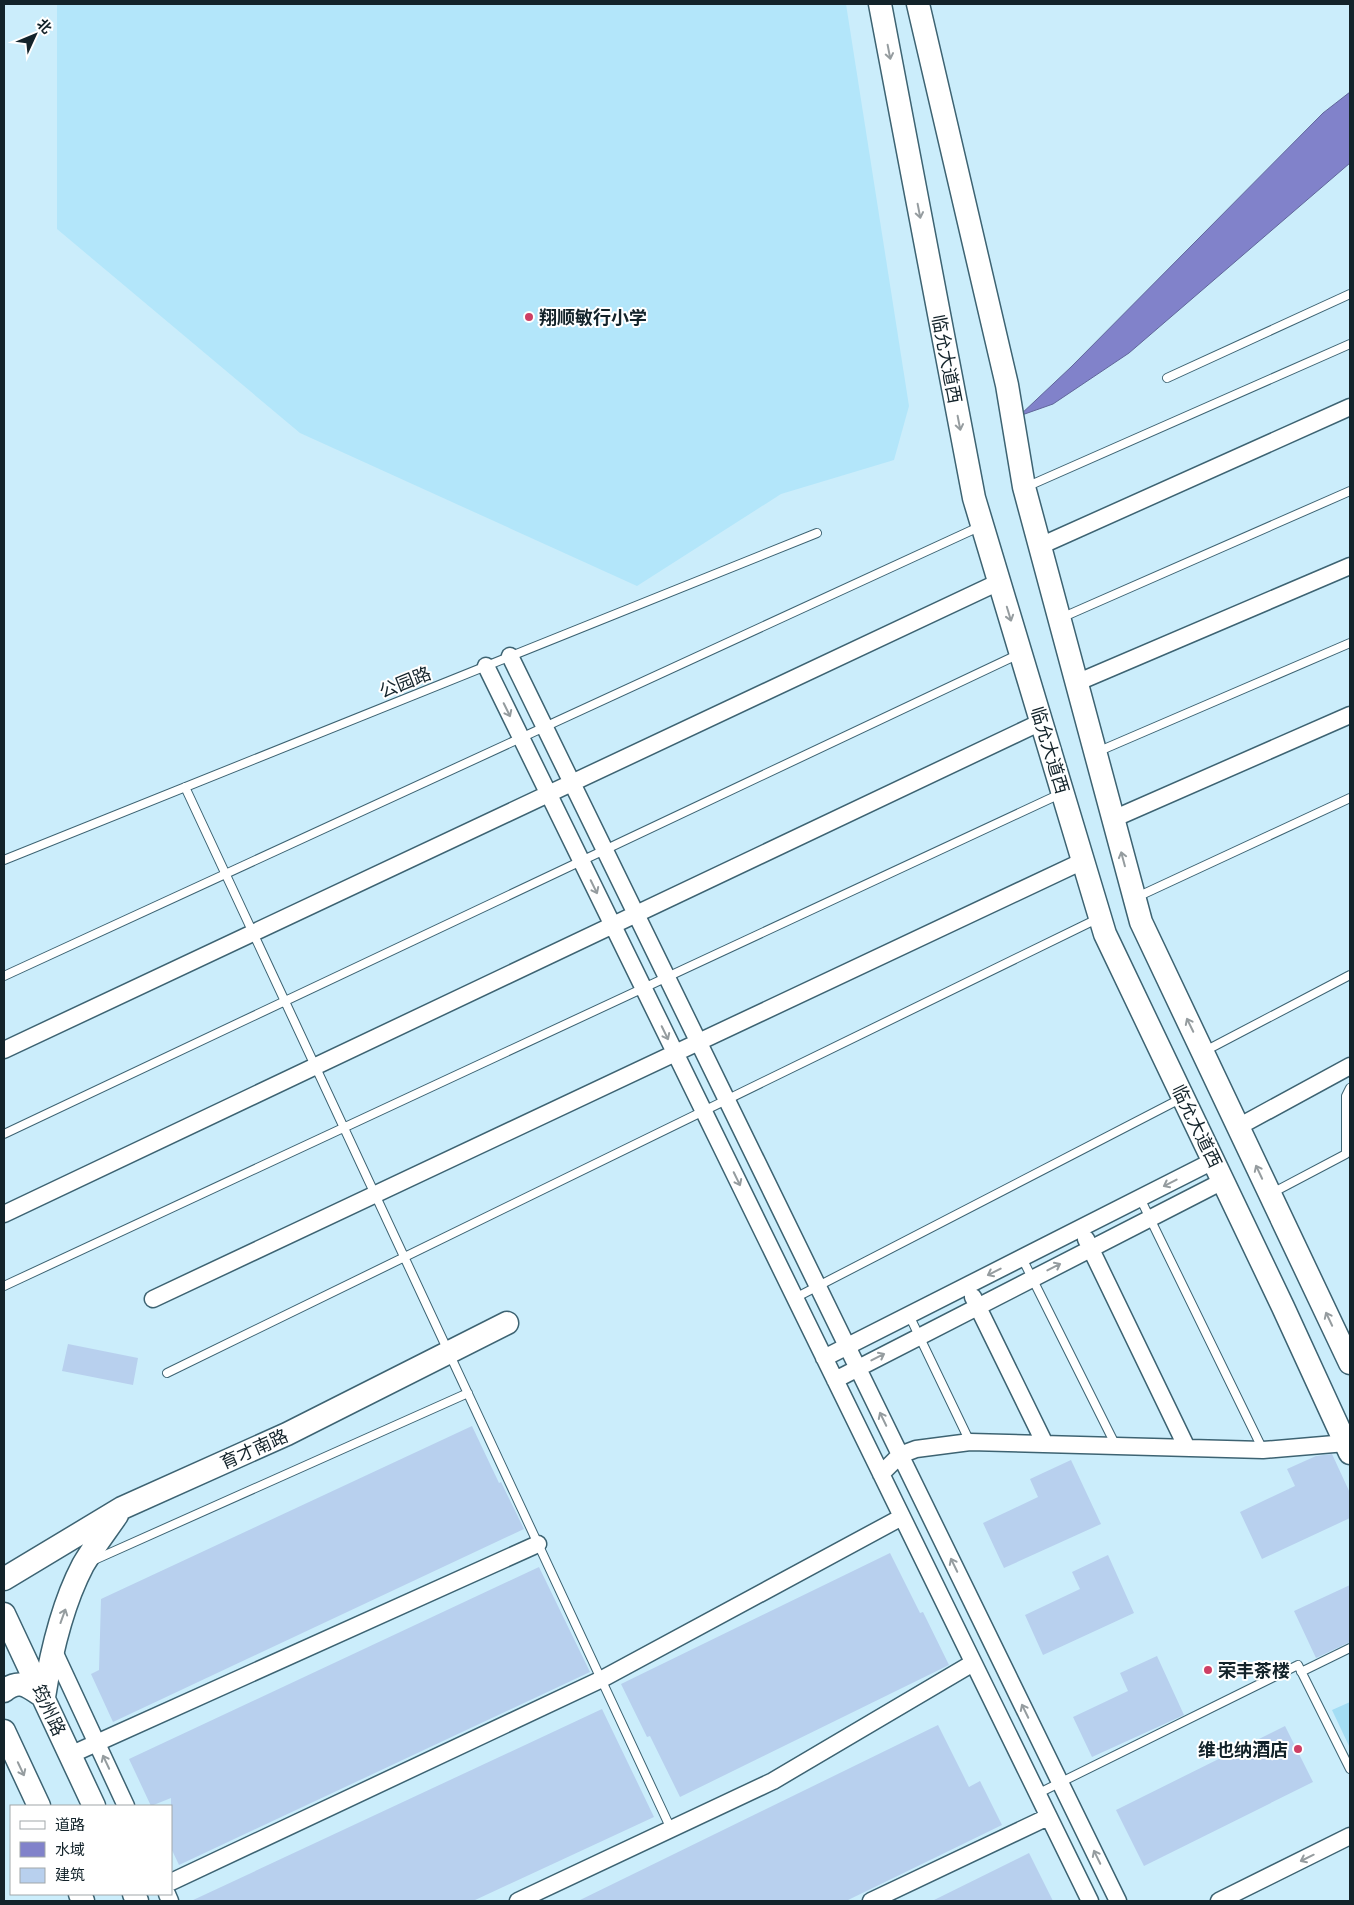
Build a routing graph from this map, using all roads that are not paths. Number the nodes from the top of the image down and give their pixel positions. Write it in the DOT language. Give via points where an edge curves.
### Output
graph roads {
  1 [pos="880,4"];
  2 [pos="918,4"];
  3 [pos="1350,294"];
  4 [pos="1350,344"];
  5 [pos="1167,378"];
  6 [pos="1350,407"];
  7 [pos="1024,488"];
  8 [pos="1350,491"];
  9 [pos="982,525"];
  10 [pos="817,533"];
  11 [pos="1040,546"];
  12 [pos="1350,566"];
  13 [pos="999,582"];
  14 [pos="1059,619"];
  15 [pos="1350,643"];
  16 [pos="1021,654"];
  17 [pos="510,656"];
  18 [pos="486,666"];
  19 [pos="1076,683"];
  20 [pos="1350,715"];
  21 [pos="1041,722"];
  22 [pos="545,727"];
  23 [pos="521,738"];
  24 [pos="1095,752"];
  25 [pos="572,783"];
  26 [pos="185,787"];
  27 [pos="1062,792"];
  28 [pos="548,794"];
  29 [pos="1350,798"];
  30 [pos="1113,819"];
  31 [pos="605,850"];
  32 [pos="4,860"];
  33 [pos="581,861"];
  34 [pos="1083,861"];
  35 [pos="226,874"];
  36 [pos="1134,898"];
  37 [pos="636,914"];
  38 [pos="1100,918"];
  39 [pos="612,925"];
  40 [pos="253,933"];
  41 [pos="4,976"];
  42 [pos="1350,976"];
  43 [pos="667,977"];
  44 [pos="643,988"];
  45 [pos="285,1002"];
  46 [pos="699,1042"];
  47 [pos="4,1050"];
  48 [pos="1203,1052"];
  49 [pos="675,1053"];
  50 [pos="315,1066"];
  51 [pos="1350,1066"];
  52 [pos="1350,1088"];
  53 [pos="1183,1097"];
  54 [pos="726,1100"];
  55 [pos="703,1111"];
  56 [pos="1238,1127"];
  57 [pos="344,1128"];
  58 [pos="4,1134"];
  59 [pos="1213,1161"];
  60 [pos="1223,1181"];
  61 [pos="375,1194"];
  62 [pos="1270,1194"];
  63 [pos="1140,1198"];
  64 [pos="4,1214"];
  65 [pos="1150,1218"];
  66 [pos="1081,1228"];
  67 [pos="1090,1249"];
  68 [pos="404,1257"];
  69 [pos="1022,1258"];
  70 [pos="1032,1278"];
  71 [pos="4,1286"];
  72 [pos="817,1286"];
  73 [pos="967,1286"];
  74 [pos="795,1298"];
  75 [pos="153,1299"];
  76 [pos="978,1307"];
  77 [pos="908,1315"];
  78 [pos="506,1323"];
  79 [pos="919,1336"];
  80 [pos="847,1346"];
  81 [pos="449,1352"];
  82 [pos="824,1358"];
  83 [pos="1350,1363"];
  84 [pos="858,1368"];
  85 [pos="167,1373"];
  86 [pos="835,1380"];
  87 [pos="468,1393"];
  88 [pos="970,1442"];
  89 [pos="1045,1444"];
  90 [pos="1116,1446"];
  91 [pos="1349,1446"];
  92 [pos="1187,1448"];
  93 [pos="1264,1450"];
  94 [pos="900,1455"];
  95 [pos="881,1474"];
  96 [pos="122,1508"];
  97 [pos="902,1517"];
  98 [pos="538,1544"];
  99 [pos="83,1565"];
  100 [pos="4,1579"];
  101 [pos="4,1614"];
  102 [pos="52,1647"];
  103 [pos="1350,1648"];
  104 [pos="973,1663"];
  105 [pos="1301,1672"];
  106 [pos="602,1679"];
  107 [pos="4,1691"];
  108 [pos="44,1697"];
  109 [pos="4,1732"];
  110 [pos="97,1743"];
  111 [pos="70,1755"];
  112 [pos="1350,1768"];
  113 [pos="1060,1782"];
  114 [pos="1037,1794"];
  115 [pos="39,1805"];
  116 [pos="94,1805"];
  117 [pos="126,1805"];
  118 [pos="1048,1817"];
  119 [pos="672,1829"];
  120 [pos="1350,1836"];
  121 [pos="172,1882"];
  122 [pos="518,1901"];
  123 [pos="871,1901"];
  124 [pos="1090,1901"];
  125 [pos="1118,1901"];
  126 [pos="1219,1901"];
  1 -- 9 [label="main road, 临允大道西, one-way" via="974,498"];
  2 -- 7 [label="main road, 临允大道西" via="1008,385"];
  3 -- 5 [label="lane"];
  4 -- 7 [label="lane"];
  6 -- 11 [label="street"];
  7 -- 11 [label="main road, 临允大道西"];
  8 -- 14 [label="lane"];
  9 -- 13 [label="main road, 临允大道西"];
  9 -- 22 [label="lane"];
  10 -- 17 [label="lane, 公园路"];
  11 -- 14 [label="main road, 临允大道西"];
  12 -- 19 [label="street"];
  13 -- 16 [label="main road, 临允大道西, one-way"];
  13 -- 25 [label="street"];
  14 -- 19 [label="main road, 临允大道西"];
  15 -- 24 [label="lane"];
  16 -- 21 [label="main road, 临允大道西"];
  16 -- 31 [label="lane"];
  17 -- 18 [label="lane, 公园路"];
  17 -- 22 [label="street"];
  18 -- 23 [label="street, one-way"];
  18 -- 26 [label="lane, 公园路"];
  19 -- 24 [label="main road, 临允大道西"];
  20 -- 30 [label="street"];
  21 -- 27 [label="main road, 临允大道西"];
  21 -- 37 [label="street"];
  22 -- 23 [label="lane"];
  22 -- 25 [label="street"];
  23 -- 28 [label="street"];
  23 -- 35 [label="lane"];
  24 -- 30 [label="main road, 临允大道西"];
  25 -- 28 [label="street"];
  25 -- 31 [label="street"];
  26 -- 32 [label="lane, 公园路"];
  26 -- 35 [label="lane"];
  27 -- 34 [label="main road, 临允大道西"];
  27 -- 43 [label="lane"];
  28 -- 33 [label="street"];
  28 -- 40 [label="street"];
  29 -- 36 [label="lane"];
  36 -- 30 [label="main road, 临允大道西, one-way"];
  31 -- 33 [label="lane"];
  31 -- 37 [label="street"];
  33 -- 39 [label="street, one-way"];
  33 -- 45 [label="lane"];
  34 -- 38 [label="main road, 临允大道西"];
  34 -- 46 [label="street"];
  35 -- 40 [label="lane"];
  35 -- 41 [label="lane"];
  48 -- 36 [label="main road, 临允大道西, one-way" via="1140,922"];
  37 -- 39 [label="street"];
  37 -- 43 [label="street"];
  38 -- 53 [label="main road, 临允大道西" via="1104,934"];
  38 -- 54 [label="lane"];
  39 -- 44 [label="street"];
  39 -- 50 [label="street"];
  40 -- 45 [label="lane"];
  40 -- 47 [label="street"];
  42 -- 48 [label="lane"];
  43 -- 44 [label="lane"];
  43 -- 46 [label="street"];
  44 -- 49 [label="street, one-way"];
  44 -- 57 [label="lane"];
  45 -- 50 [label="lane"];
  45 -- 58 [label="lane"];
  46 -- 49 [label="street"];
  46 -- 54 [label="street"];
  48 -- 56 [label="main road, 临允大道西"];
  49 -- 55 [label="street"];
  49 -- 61 [label="street"];
  50 -- 57 [label="lane"];
  50 -- 64 [label="street"];
  51 -- 56 [label="street"];
  52 -- 62 [label="lane" via="1346,1096 1346,1154"];
  53 -- 59 [label="main road, 临允大道西"];
  53 -- 72 [label="lane"];
  54 -- 55 [label="lane"];
  54 -- 72 [label="street"];
  55 -- 68 [label="lane"];
  55 -- 74 [label="street, one-way"];
  62 -- 56 [label="main road, 临允大道西, one-way"];
  57 -- 61 [label="lane"];
  57 -- 71 [label="lane"];
  59 -- 60 [label="main road, 临允大道西"];
  59 -- 63 [label="street, one-way"];
  60 -- 65 [label="street"];
  60 -- 91 [label="main road, 临允大道西"];
  61 -- 68 [label="lane"];
  61 -- 75 [label="street"];
  83 -- 62 [label="main road, 临允大道西, one-way"];
  63 -- 65 [label="lane"];
  63 -- 66 [label="street"];
  65 -- 67 [label="street"];
  65 -- 93 [label="lane"];
  66 -- 67 [label="street"];
  66 -- 69 [label="street"];
  70 -- 67 [label="street, one-way"];
  67 -- 92 [label="street"];
  68 -- 81 [label="lane"];
  68 -- 85 [label="lane"];
  69 -- 70 [label="lane"];
  69 -- 73 [label="street, one-way"];
  70 -- 76 [label="street"];
  70 -- 90 [label="lane"];
  72 -- 74 [label="lane"];
  72 -- 80 [label="street"];
  73 -- 76 [label="street"];
  73 -- 77 [label="street"];
  74 -- 82 [label="street"];
  76 -- 79 [label="street"];
  76 -- 89 [label="street"];
  77 -- 79 [label="lane"];
  77 -- 80 [label="street"];
  78 -- 81 [label="main road, 育才南路"];
  84 -- 79 [label="street, one-way"];
  79 -- 88 [label="lane"];
  80 -- 82 [label="street"];
  80 -- 84 [label="street"];
  81 -- 87 [label="lane"];
  81 -- 96 [label="main road, 育才南路" via="287,1434"];
  82 -- 86 [label="street"];
  84 -- 86 [label="street"];
  94 -- 84 [label="street, one-way"];
  86 -- 95 [label="street"];
  87 -- 98 [label="lane"];
  87 -- 99 [label="lane"];
  88 -- 89 [label="street"];
  88 -- 94 [label="street" via="916,1449"];
  89 -- 90 [label="street"];
  90 -- 92 [label="street"];
  91 -- 93 [label="street"];
  92 -- 93 [label="street"];
  94 -- 95 [label="street"];
  113 -- 94 [label="street, one-way"];
  95 -- 97 [label="street"];
  96 -- 99 [label="main road"];
  96 -- 100 [label="main road, 育才南路"];
  97 -- 104 [label="street"];
  97 -- 106 [label="street"];
  98 -- 106 [label="lane"];
  98 -- 110 [label="street"];
  102 -- 99 [label="main road, one-way"];
  101 -- 108 [label="main road, 筠州路"];
  102 -- 108 [label="main road"];
  102 -- 110 [label="street"];
  103 -- 105 [label="lane"];
  104 -- 114 [label="street"];
  104 -- 119 [label="street" via="773,1781"];
  105 -- 112 [label="lane"];
  105 -- 113 [label="lane" via="1298,1665"];
  106 -- 119 [label="lane"];
  106 -- 121 [label="street"];
  107 -- 108 [label="main road" via="12,1685 25,1684"];
  108 -- 111 [label="main road, 筠州路"];
  109 -- 115 [label="main road, one-way"];
  110 -- 111 [label="street"];
  117 -- 110 [label="street, one-way"];
  111 -- 116 [label="main road, 筠州路"];
  113 -- 114 [label="lane"];
  125 -- 113 [label="street, one-way"];
  114 -- 118 [label="street"];
  118 -- 123 [label="street"];
  118 -- 124 [label="street"];
  119 -- 122 [label="street"];
  120 -- 126 [label="street, one-way"];
}
